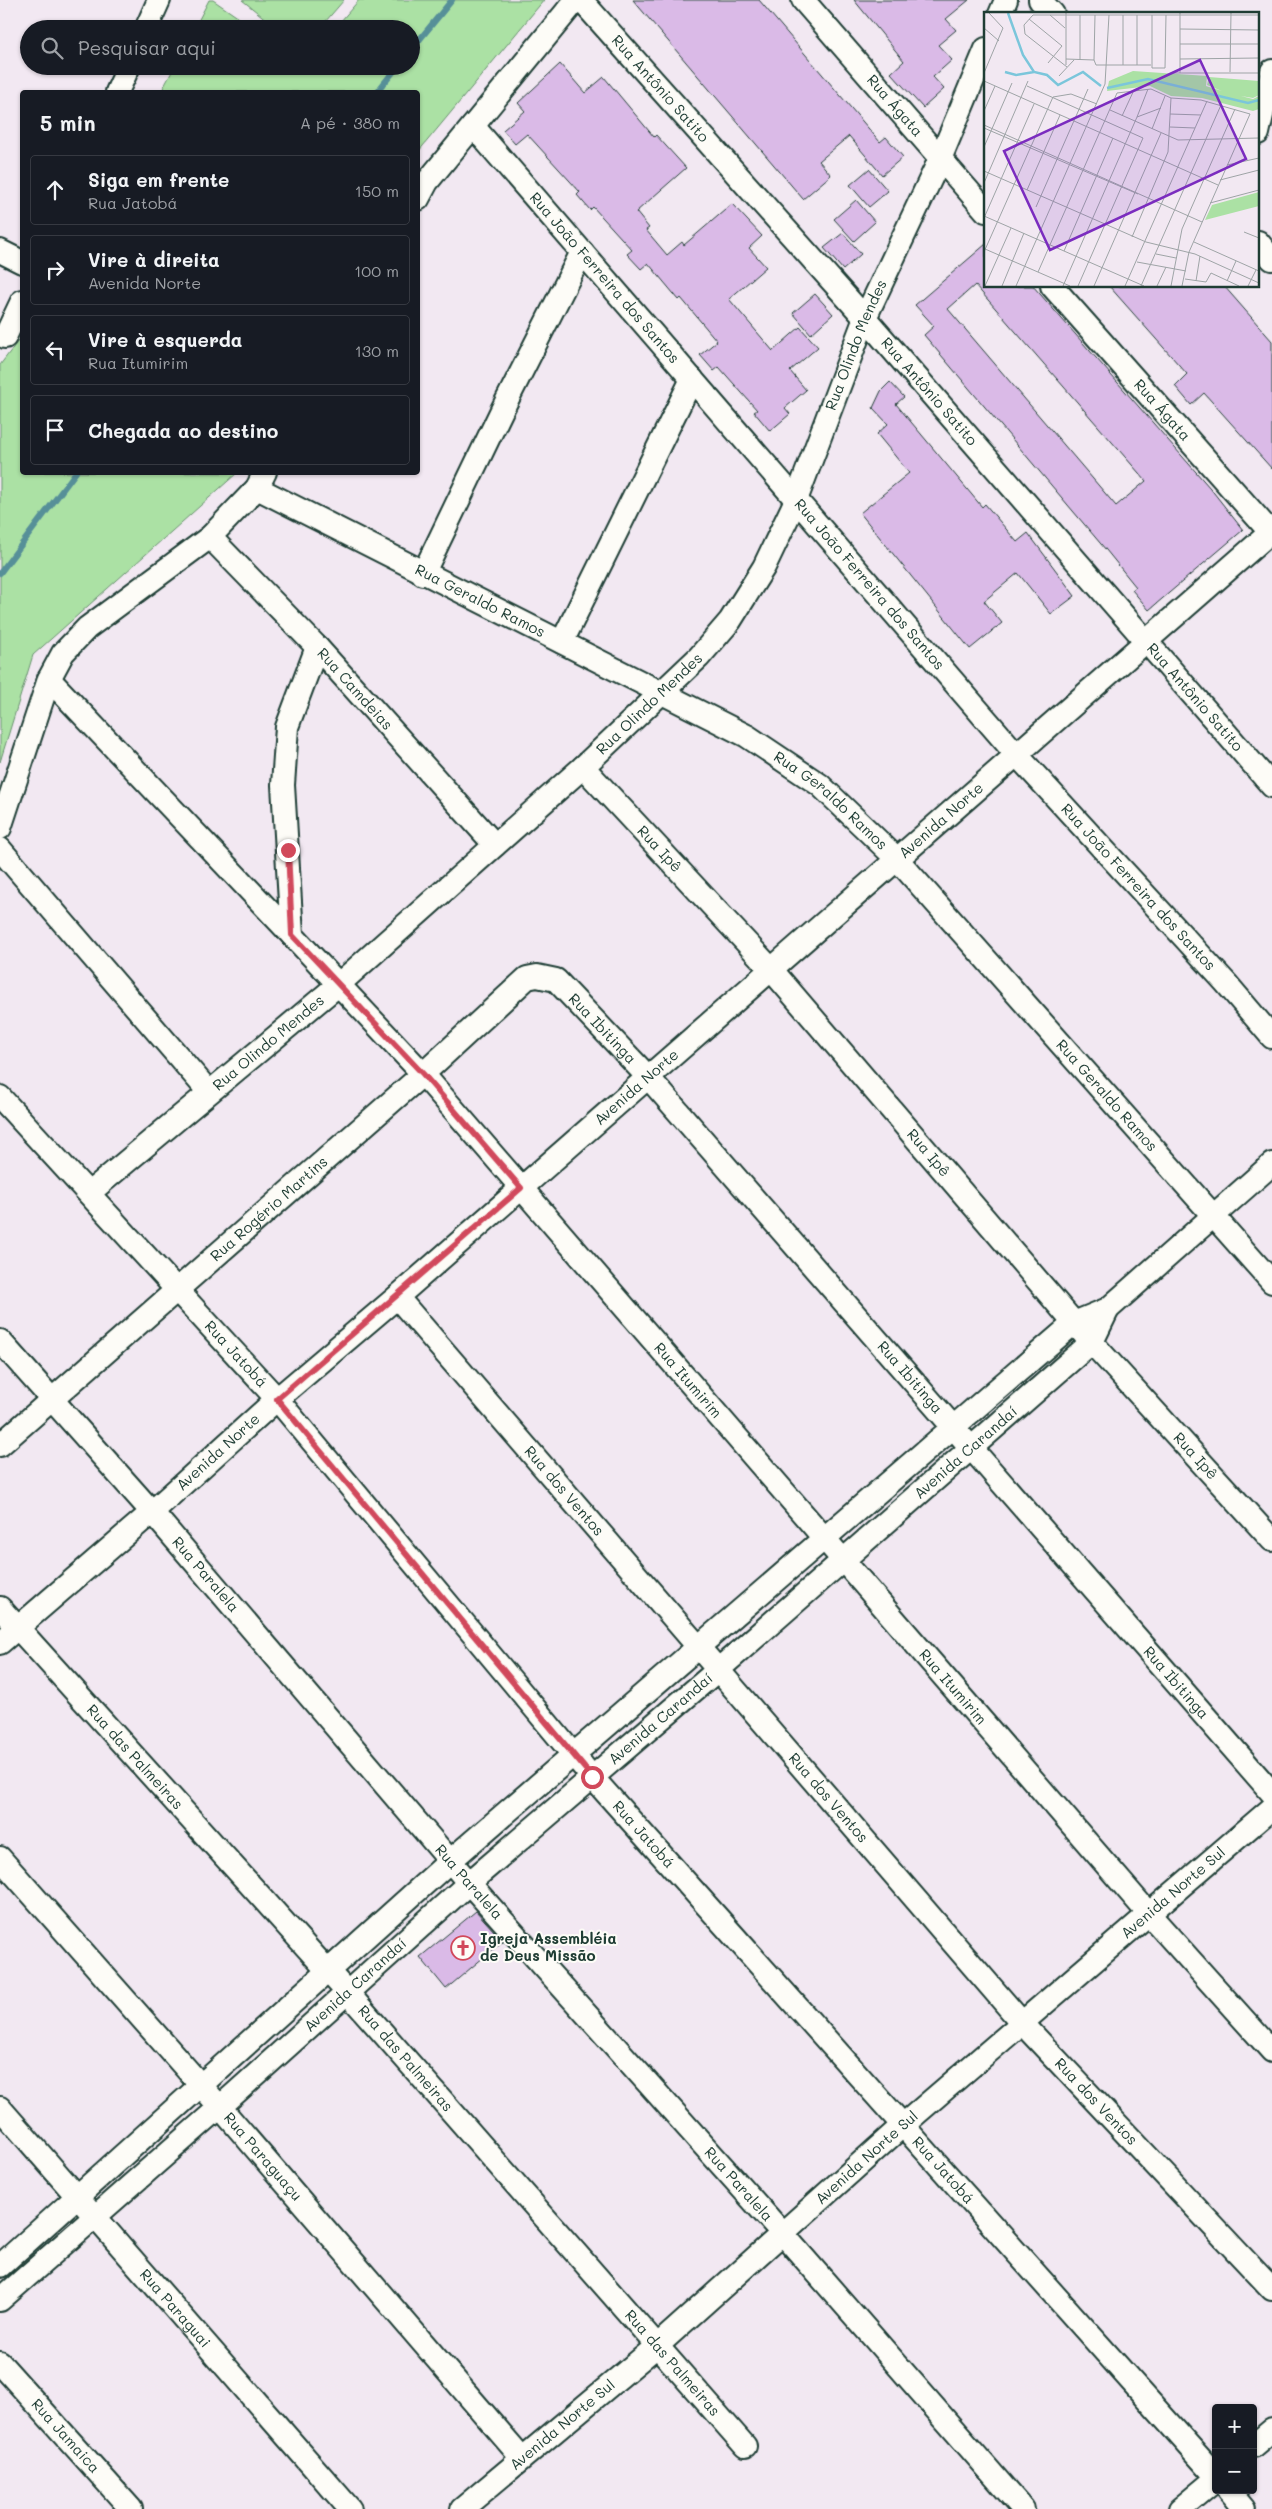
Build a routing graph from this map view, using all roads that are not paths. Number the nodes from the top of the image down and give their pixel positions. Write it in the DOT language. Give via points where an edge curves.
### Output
graph roads {
  1 [pos="159,0"];
  2 [pos="576,0"];
  3 [pos="581,0"];
  4 [pos="803,0"];
  5 [pos="1006,0"];
  6 [pos="1040,0"];
  7 [pos="1001,12"];
  8 [pos="1051,12"];
  9 [pos="150,20"];
  10 [pos="984,54"];
  11 [pos="1272,71"];
  12 [pos="125,75"];
  13 [pos="119,90"];
  14 [pos="1260,124"];
  15 [pos="473,126"];
  16 [pos="940,159"];
  17 [pos="420,195"];
  18 [pos="984,209"];
  19 [pos="1260,244"];
  20 [pos="0,251"];
  21 [pos="582,252"];
  22 [pos="1272,259"];
  23 [pos="20,261"];
  24 [pos="1054,288"];
  25 [pos="20,305"];
  26 [pos="865,318"];
  27 [pos="5,337"];
  28 [pos="692,379"];
  29 [pos="261,480"];
  30 [pos="796,500"];
  31 [pos="1272,533"];
  32 [pos="210,537"];
  33 [pos="423,574"];
  34 [pos="562,642"];
  35 [pos="1147,642"];
  36 [pos="317,648"];
  37 [pos="49,679"];
  38 [pos="661,692"];
  39 [pos="1016,754"];
  40 [pos="583,767"];
  41 [pos="1272,786"];
  42 [pos="0,828"];
  43 [pos="495,845"];
  44 [pos="0,849"];
  45 [pos="898,859"];
  46 [pos="292,935"];
  47 [pos="770,968"];
  48 [pos="537,976"];
  49 [pos="339,984"];
  50 [pos="1272,1037"];
  51 [pos="423,1074"];
  52 [pos="648,1077"];
  53 [pos="209,1092"];
  54 [pos="0,1097"];
  55 [pos="1272,1164"];
  56 [pos="521,1188"];
  57 [pos="89,1193"];
  58 [pos="1213,1214"];
  59 [pos="1272,1282"];
  60 [pos="176,1289"];
  61 [pos="397,1296"];
  62 [pos="1108,1309"];
  63 [pos="1074,1323"];
  64 [pos="0,1341"];
  65 [pos="1092,1342"];
  66 [pos="51,1399"];
  67 [pos="277,1399"];
  68 [pos="953,1427"];
  69 [pos="0,1445"];
  70 [pos="971,1446"];
  71 [pos="152,1512"];
  72 [pos="824,1537"];
  73 [pos="1272,1540"];
  74 [pos="844,1560"];
  75 [pos="0,1608"];
  76 [pos="18,1628"];
  77 [pos="0,1643"];
  78 [pos="700,1647"];
  79 [pos="719,1669"];
  80 [pos="574,1755"];
  81 [pos="592,1777"];
  82 [pos="1272,1793"];
  83 [pos="1272,1808"];
  84 [pos="0,1858"];
  85 [pos="450,1861"];
  86 [pos="469,1883"];
  87 [pos="1148,1913"];
  88 [pos="329,1971"];
  89 [pos="347,1992"];
  90 [pos="1023,2024"];
  91 [pos="1272,2050"];
  92 [pos="202,2086"];
  93 [pos="220,2107"];
  94 [pos="0,2108"];
  95 [pos="902,2126"];
  96 [pos="78,2196"];
  97 [pos="96,2217"];
  98 [pos="784,2234"];
  99 [pos="0,2266"];
  100 [pos="1272,2290"];
  101 [pos="0,2300"];
  102 [pos="658,2344"];
  103 [pos="0,2363"];
  104 [pos="1272,2430"];
  105 [pos="1257,2443"];
  106 [pos="745,2446"];
  107 [pos="522,2458"];
  108 [pos="1212,2473"];
  109 [pos="1212,2481"];
  110 [pos="1231,2494"];
  111 [pos="131,2509"];
  112 [pos="350,2509"];
  113 [pos="462,2509"];
  114 [pos="1023,2509"];
  115 [pos="1180,2509"];
  116 [pos="1244,2509"];
  1 -- 9 [label="street"];
  2 -- 15 [label="street"];
  3 -- 26 [label="street, Rua Antônio Satito"];
  4 -- 16 [label="street, Rua Ágata"];
  5 -- 7 [label="street"];
  6 -- 8 [label="street"];
  10 -- 16 [label="street, Rua Olindo Mendes"];
  11 -- 14 [label="street"];
  12 -- 13 [label="street"];
  15 -- 17 [label="street"];
  15 -- 21 [label="street, Rua João Ferreira dos Santos"];
  16 -- 18 [label="street, Rua Ágata"];
  16 -- 26 [label="street, Rua Olindo Mendes"];
  19 -- 22 [label="street"];
  20 -- 23 [label="street"];
  21 -- 28 [label="street, Rua João Ferreira dos Santos"];
  21 -- 33 [label="street"];
  24 -- 31 [label="street, Rua Ágata"];
  25 -- 27 [label="street"];
  26 -- 30 [label="street, Rua Olindo Mendes"];
  26 -- 35 [label="street, Rua Antônio Satito"];
  28 -- 30 [label="street, Rua João Ferreira dos Santos"];
  28 -- 34 [label="street"];
  29 -- 32 [label="street"];
  29 -- 33 [label="street, Rua Geraldo Ramos"];
  30 -- 38 [label="street, Rua Olindo Mendes" via="764,567 730,621"];
  30 -- 39 [label="street, Rua João Ferreira dos Santos"];
  31 -- 35 [label="street, Avenida Norte"];
  32 -- 36 [label="street, Rua Camdeias"];
  32 -- 37 [label="street" via="87,628 63,653"];
  33 -- 34 [label="street, Rua Geraldo Ramos"];
  34 -- 38 [label="street, Rua Geraldo Ramos"];
  35 -- 39 [label="street, Avenida Norte"];
  35 -- 41 [label="street, Rua Antônio Satito"];
  36 -- 43 [label="street, Rua Camdeias"];
  36 -- 46 [label="street" via="287,727 283,785"];
  37 -- 42 [label="street"];
  37 -- 46 [label="street, Rua Itumirim"];
  38 -- 40 [label="street, Rua Olindo Mendes"];
  38 -- 45 [label="street, Rua Geraldo Ramos" via="782,758 820,785"];
  39 -- 45 [label="street, Avenida Norte"];
  39 -- 50 [label="street, Rua João Ferreira dos Santos"];
  40 -- 43 [label="street, Rua Olindo Mendes"];
  40 -- 47 [label="street, Rua Ipê"];
  43 -- 49 [label="street, Rua Olindo Mendes"];
  44 -- 53 [label="street"];
  45 -- 47 [label="street, Avenida Norte"];
  45 -- 58 [label="street, Rua Geraldo Ramos"];
  46 -- 49 [label="street, Rua Itumirim"];
  47 -- 52 [label="street, Avenida Norte"];
  47 -- 63 [label="street, Rua Ipê"];
  48 -- 51 [label="street, Rua Rogério Martins" via="527,978"];
  48 -- 52 [label="street, Rua Ibitinga" via="556,980"];
  49 -- 51 [label="street, Rua Itumirim"];
  49 -- 53 [label="street, Rua Olindo Mendes"];
  51 -- 56 [label="street, Rua Itumirim"];
  51 -- 60 [label="street, Rua Rogério Martins"];
  52 -- 56 [label="street, Avenida Norte"];
  52 -- 68 [label="street, Rua Ibitinga"];
  53 -- 57 [label="street, Rua Olindo Mendes"];
  54 -- 57 [label="street, Rua Jatobá"];
  55 -- 58 [label="street, Avenida Carandaí"];
  56 -- 61 [label="street, Avenida Norte"];
  56 -- 72 [label="street, Rua Itumirim"];
  57 -- 60 [label="street, Rua Jatobá"];
  58 -- 59 [label="street, Rua Geraldo Ramos"];
  58 -- 62 [label="street, Avenida Carandaí"];
  60 -- 66 [label="street, Rua Rogério Martins"];
  60 -- 67 [label="street, Rua Jatobá"];
  61 -- 67 [label="street, Avenida Norte"];
  61 -- 78 [label="street, Rua dos Ventos"];
  62 -- 63 [label="street, Avenida Carandaí"];
  62 -- 65 [label="street, Avenida Carandaí"];
  63 -- 65 [label="street, Rua Ipê"];
  63 -- 68 [label="street, Avenida Carandaí"];
  64 -- 66 [label="street, Rua Paralela"];
  65 -- 70 [label="street, Avenida Carandaí"];
  65 -- 73 [label="street, Rua Ipê"];
  66 -- 69 [label="street, Rua Rogério Martins"];
  66 -- 71 [label="street, Rua Paralela"];
  67 -- 71 [label="street, Avenida Norte"];
  67 -- 80 [label="street, Rua Jatobá"];
  68 -- 70 [label="street, Rua Ibitinga"];
  68 -- 72 [label="street, Avenida Carandaí"];
  70 -- 74 [label="street, Avenida Carandaí"];
  70 -- 82 [label="street, Rua Ibitinga"];
  71 -- 76 [label="street, Avenida Norte"];
  71 -- 85 [label="street, Rua Paralela"];
  72 -- 74 [label="street, Rua Itumirim"];
  72 -- 78 [label="street, Avenida Carandaí"];
  74 -- 79 [label="street, Avenida Carandaí"];
  74 -- 87 [label="street, Rua Itumirim"];
  75 -- 76 [label="street, Rua das Palmeiras"];
  76 -- 77 [label="street, Avenida Norte"];
  76 -- 88 [label="street, Rua das Palmeiras"];
  78 -- 79 [label="street, Rua dos Ventos"];
  78 -- 80 [label="street, Avenida Carandaí"];
  79 -- 81 [label="street, Avenida Carandaí"];
  79 -- 90 [label="street, Rua dos Ventos"];
  80 -- 81 [label="street, Rua Jatobá"];
  80 -- 85 [label="street, Avenida Carandaí"];
  81 -- 86 [label="street, Avenida Carandaí"];
  81 -- 95 [label="street, Rua Jatobá"];
  83 -- 87 [label="street, Avenida Norte Sul"];
  84 -- 92 [label="street, Rua Paraguaçu"];
  85 -- 86 [label="street, Rua Paralela"];
  85 -- 88 [label="street, Avenida Carandaí"];
  86 -- 89 [label="street, Avenida Carandaí"];
  86 -- 98 [label="street, Rua Paralela"];
  87 -- 90 [label="street, Avenida Norte Sul"];
  87 -- 91 [label="street, Rua Itumirim"];
  88 -- 89 [label="street, Rua das Palmeiras"];
  88 -- 92 [label="street, Avenida Carandaí"];
  89 -- 93 [label="street, Avenida Carandaí"];
  89 -- 102 [label="street, Rua das Palmeiras"];
  90 -- 95 [label="street, Avenida Norte Sul"];
  90 -- 100 [label="street, Rua dos Ventos"];
  92 -- 93 [label="street, Rua Paraguaçu"];
  92 -- 96 [label="street, Avenida Carandaí"];
  93 -- 97 [label="street, Avenida Carandaí"];
  93 -- 107 [label="street, Rua Paraguaçu"];
  94 -- 96 [label="street, Rua Paraguai"];
  95 -- 98 [label="street, Avenida Norte Sul"];
  95 -- 108 [label="street, Rua Jatobá"];
  96 -- 97 [label="street, Rua Paraguai"];
  96 -- 99 [label="street, Avenida Carandaí"];
  97 -- 101 [label="street, Avenida Carandaí"];
  97 -- 112 [label="street, Rua Paraguai"];
  98 -- 102 [label="street, Avenida Norte Sul"];
  98 -- 114 [label="street, Rua Paralela"];
  102 -- 106 [label="street, Rua das Palmeiras"];
  102 -- 107 [label="street, Avenida Norte Sul"];
  103 -- 111 [label="street, Rua Jamaica"];
  104 -- 105 [label="street"];
  107 -- 113 [label="street, Avenida Norte Sul"];
  109 -- 115 [label="street"];
  110 -- 116 [label="street"];
}
